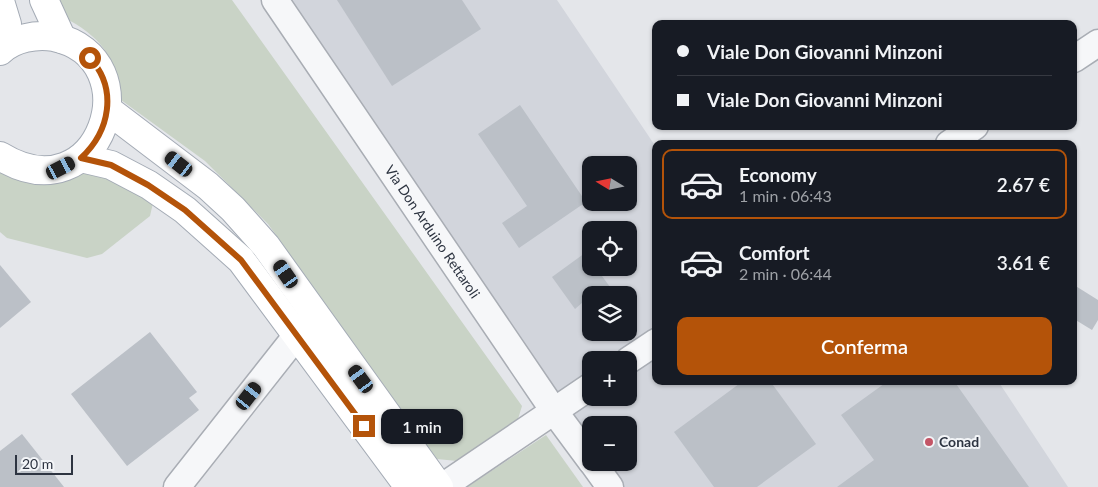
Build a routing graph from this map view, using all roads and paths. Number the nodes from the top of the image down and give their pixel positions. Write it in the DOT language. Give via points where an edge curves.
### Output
graph roads {
  1 [pos="44,0"];
  2 [pos="275,0"];
  3 [pos="0,1"];
  4 [pos="62,39"];
  5 [pos="1098,43"];
  6 [pos="2,49"];
  7 [pos="1077,57"];
  8 [pos="108,110"];
  9 [pos="969,130"];
  10 [pos="955,140"];
  11 [pos="0,156"];
  12 [pos="81,158"];
  13 [pos="297,335"];
  14 [pos="652,345"];
  15 [pos="637,355"];
  16 [pos="582,392"];
  17 [pos="554,411"];
  18 [pos="582,449"];
  19 [pos="598,471"];
  20 [pos="177,487"];
  21 [pos="409,487"];
  22 [pos="441,487"];
  23 [pos="610,487"];
  1 -- 4 [label="main road"];
  2 -- 17 [label="street, Via Don Arduino Rettaroli"];
  3 -- 6 [label="main road" via="7,24"];
  4 -- 6 [label="main road" via="32,36"];
  4 -- 8 [label="main road" via="82,50 98,67 107,88"];
  5 -- 7 [label="street"];
  8 -- 12 [label="main road" via="99,137"];
  8 -- 22 [label="main road" via="208,186 266,246"];
  9 -- 10 [label="street"];
  11 -- 12 [label="main road" via="16,166 38,171 61,168"];
  12 -- 13 [label="main road" via="111,165 185,210 241,260"];
  13 -- 20 [label="street"];
  13 -- 21 [label="main road"];
  14 -- 15 [label="street"];
  16 -- 17 [label="street"];
  17 -- 18 [label="street, Via Don Arduino Rettaroli"];
  17 -- 22 [label="street"];
  19 -- 23 [label="street, Via Don Arduino Rettaroli"];
}
